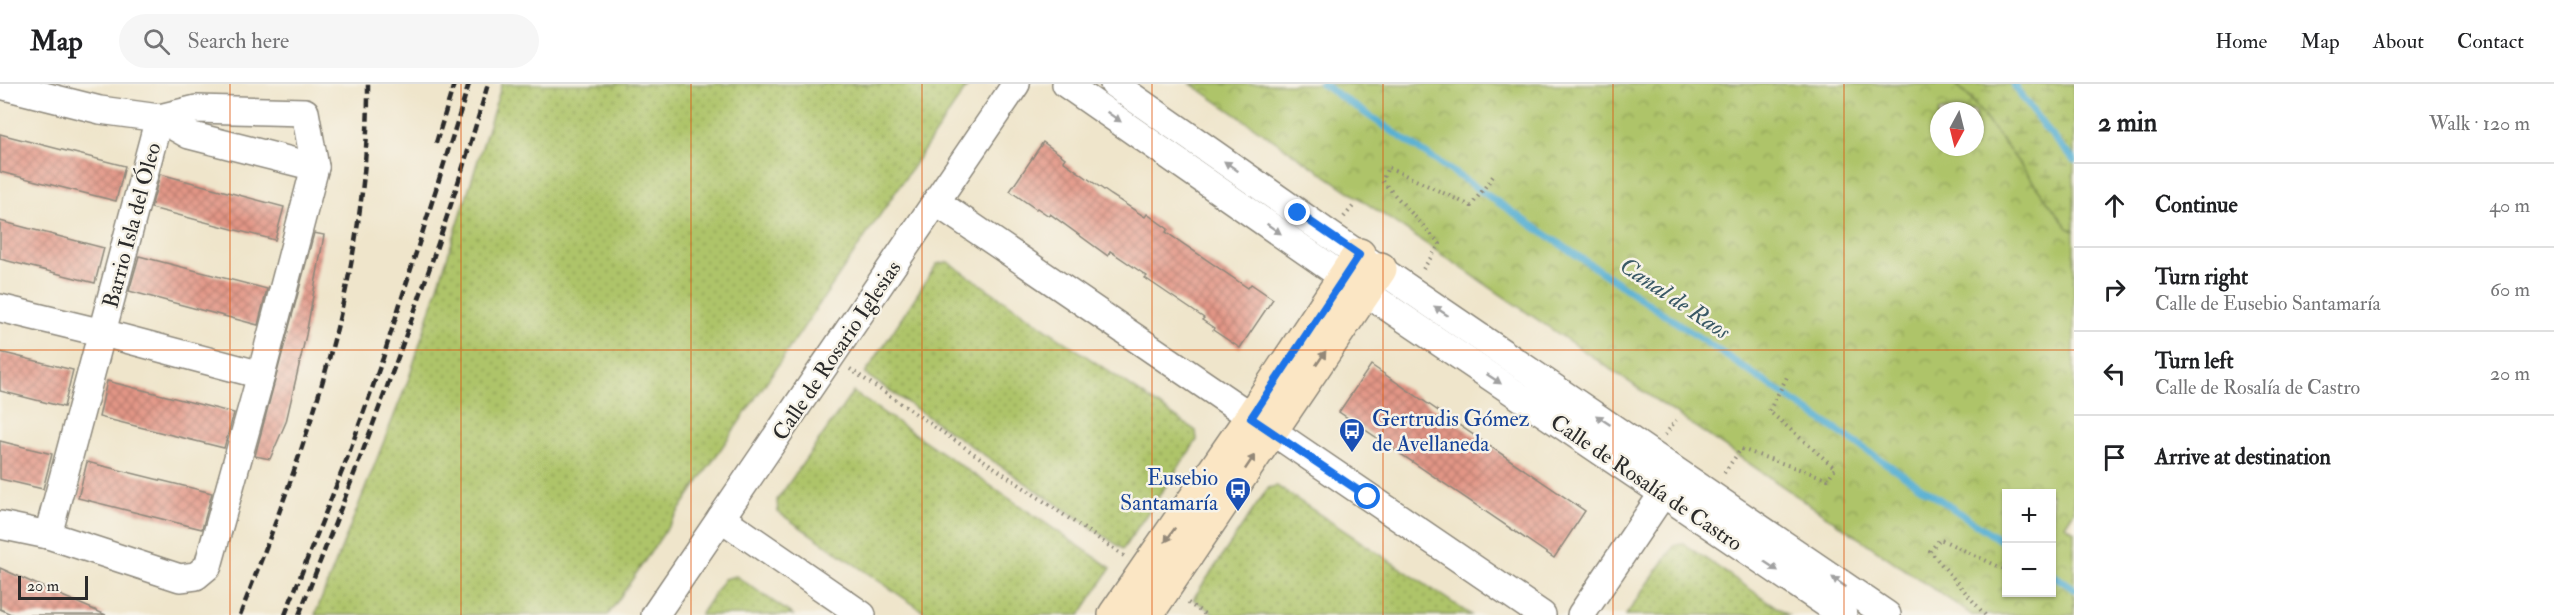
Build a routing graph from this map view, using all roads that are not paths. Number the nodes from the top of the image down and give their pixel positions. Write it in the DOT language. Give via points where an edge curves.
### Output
graph roads {
  1 [pos="1066,84"];
  2 [pos="1114,84"];
  3 [pos="0,85"];
  4 [pos="1016,85"];
  5 [pos="159,118"];
  6 [pos="315,167"];
  7 [pos="936,202"];
  8 [pos="1362,273"];
  9 [pos="0,308"];
  10 [pos="103,333"];
  11 [pos="261,375"];
  12 [pos="1261,424"];
  13 [pos="1670,482"];
  14 [pos="721,518"];
  15 [pos="0,525"];
  16 [pos="48,535"];
  17 [pos="654,615"];
  18 [pos="862,615"];
  19 [pos="1115,615"];
  20 [pos="1146,615"];
  21 [pos="1542,615"];
  22 [pos="1581,615"];
  23 [pos="1843,615"];
  24 [pos="1887,615"];
  1 -- 8 [label="street, Calle de Rosalía de Castro, one-way"];
  8 -- 2 [label="street, Calle de Rosalía de Castro, one-way"];
  3 -- 5 [label="street, Barrio Isla del Óleo" via="100,110"];
  4 -- 7 [label="street, Calle de Rosario Iglesias"];
  5 -- 6 [label="street, Barrio Isla del Óleo" via="189,135"];
  5 -- 6 [label="street, Barrio Isla del Óleo" via="196,109 305,112"];
  5 -- 10 [label="street, Barrio Isla del Óleo"];
  6 -- 11 [label="street, Barrio Isla del Óleo"];
  7 -- 12 [label="street"];
  7 -- 14 [label="street, Calle de Rosario Iglesias"];
  8 -- 12 [label="main road"];
  8 -- 13 [label="street, Calle de Rosalía de Castro"];
  9 -- 10 [label="street, Barrio Isla del Óleo"];
  10 -- 11 [label="street, Barrio Isla del Óleo"];
  10 -- 16 [label="street, Barrio Isla del Óleo"];
  11 -- 16 [label="street, Barrio Isla del Óleo" via="208,566 196,576 180,578"];
  12 -- 19 [label="main road, one-way"];
  20 -- 12 [label="main road, one-way"];
  12 -- 21 [label="street"];
  13 -- 22 [label="street"];
  13 -- 23 [label="street, Calle de Rosalía de Castro, one-way"];
  24 -- 13 [label="street, Calle de Rosalía de Castro, one-way"];
  14 -- 17 [label="street, Calle de Rosario Iglesias"];
  14 -- 18 [label="street"];
  15 -- 16 [label="street, Barrio Isla del Óleo"];
}
